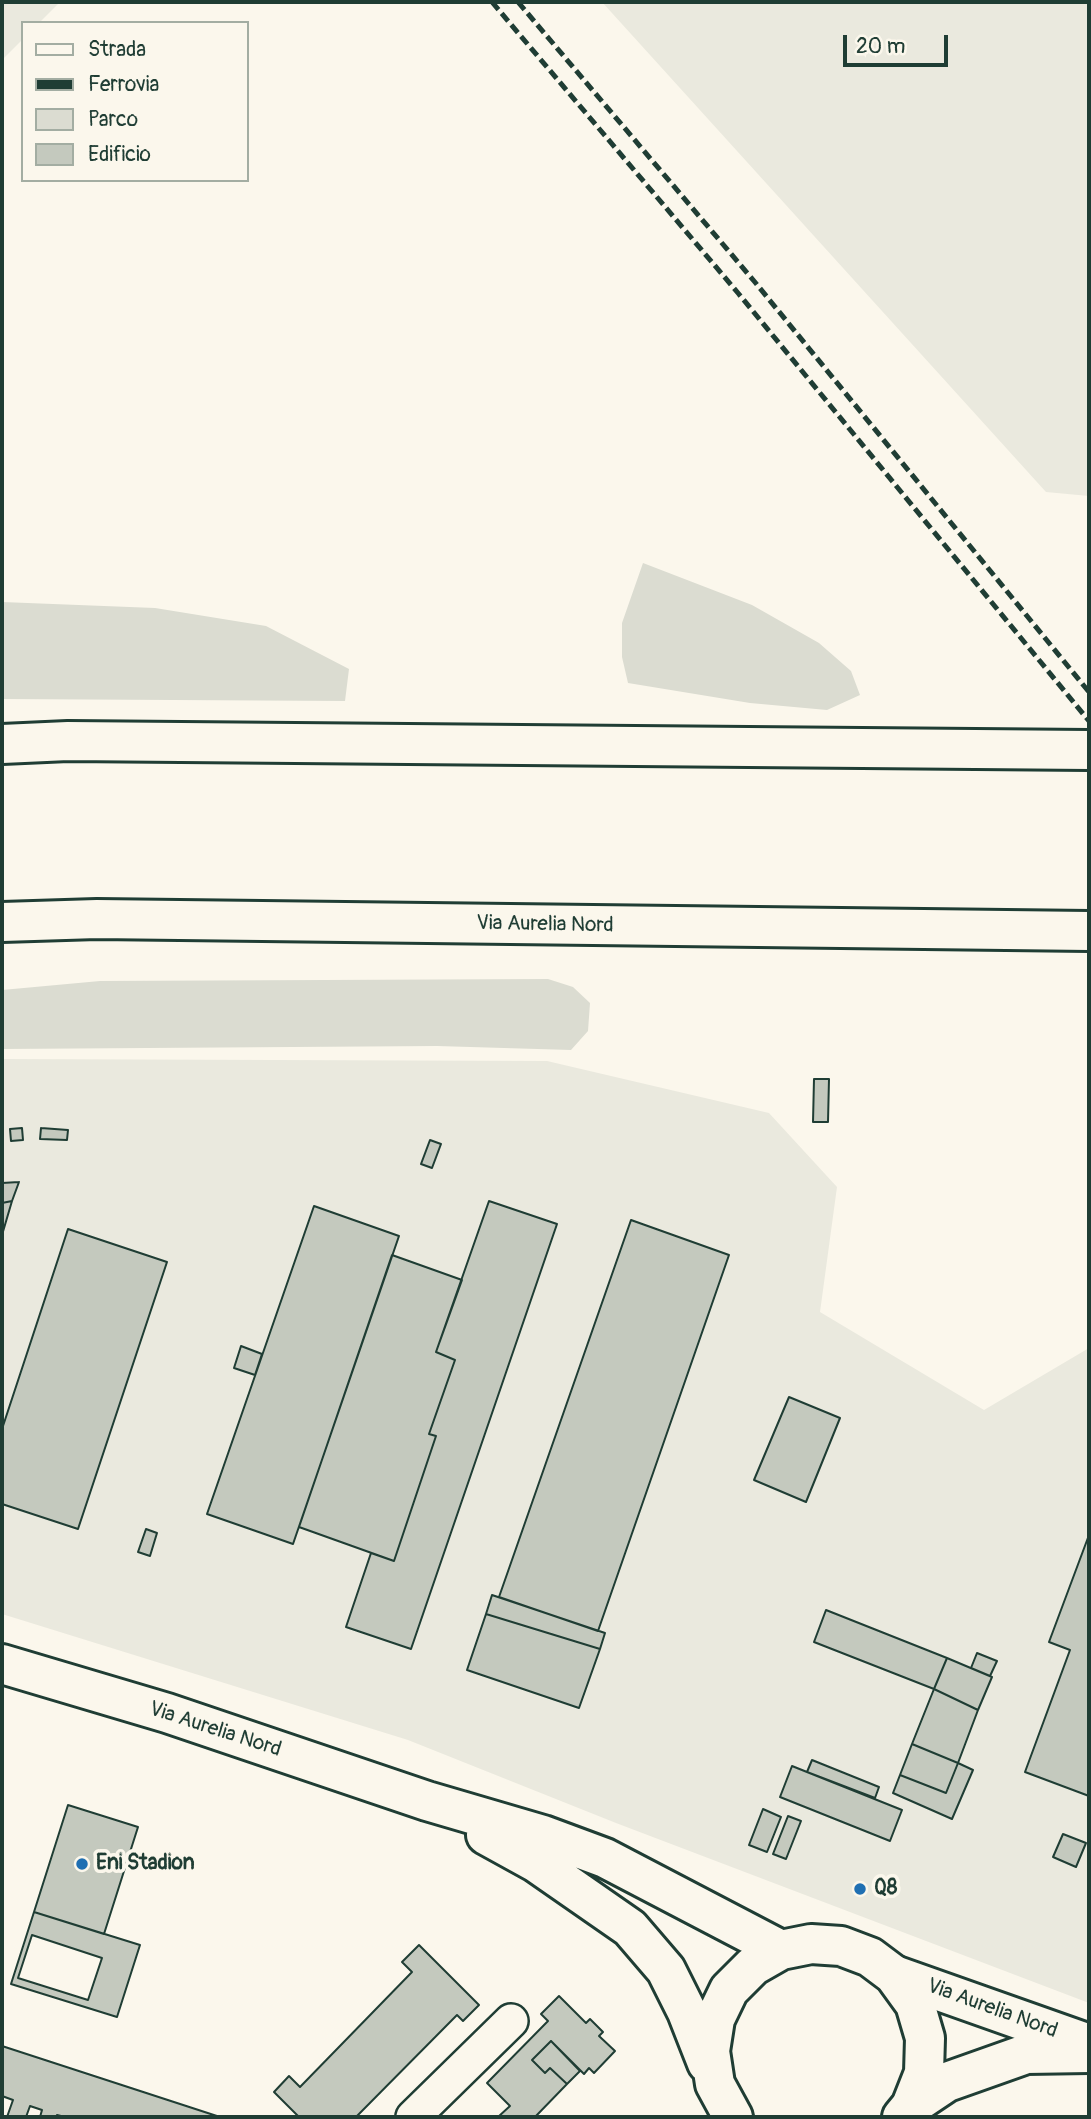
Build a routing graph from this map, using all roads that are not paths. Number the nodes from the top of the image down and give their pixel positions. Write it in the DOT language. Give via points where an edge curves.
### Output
graph roads {
  1 [pos="2,744"];
  2 [pos="1089,750"];
  3 [pos="2,922"];
  4 [pos="1089,931"];
  5 [pos="2,1664"];
  6 [pos="427,1801"];
  7 [pos="781,1950"];
  8 [pos="894,1975"];
  9 [pos="511,2021"];
  10 [pos="1089,2044"];
  11 [pos="1089,2053"];
  12 [pos="715,2084"];
  13 [pos="906,2112"];
  14 [pos="413,2117"];
  15 [pos="733,2117"];
  1 -- 2 [label="main road"];
  3 -- 4 [label="main road, Via Aurelia Nord" via="97,919"];
  5 -- 6 [label="main road, Via Aurelia Nord" via="167,1713"];
  6 -- 7 [label="main road, Via Aurelia Nord" via="605,1858"];
  6 -- 12 [label="main road, Via Aurelia Nord" via="535,1862 630,1928 666,1970"];
  7 -- 8 [label="main road, Via Aurelia Nord" via="811,1944 841,1946 870,1957"];
  7 -- 12 [label="main road, Via Aurelia Nord" via="753,1966 729,1990 715,2019 710,2051"];
  8 -- 10 [label="main road, Via Aurelia Nord"];
  8 -- 13 [label="main road, Via Aurelia Nord" via="915,2004 925,2038 924,2073"];
  9 -- 14 [label="street"];
  11 -- 13 [label="main road, Via Aurelia Nord" via="1026,2054 947,2082"];
  12 -- 15 [label="main road, Via Aurelia Nord"];
}
